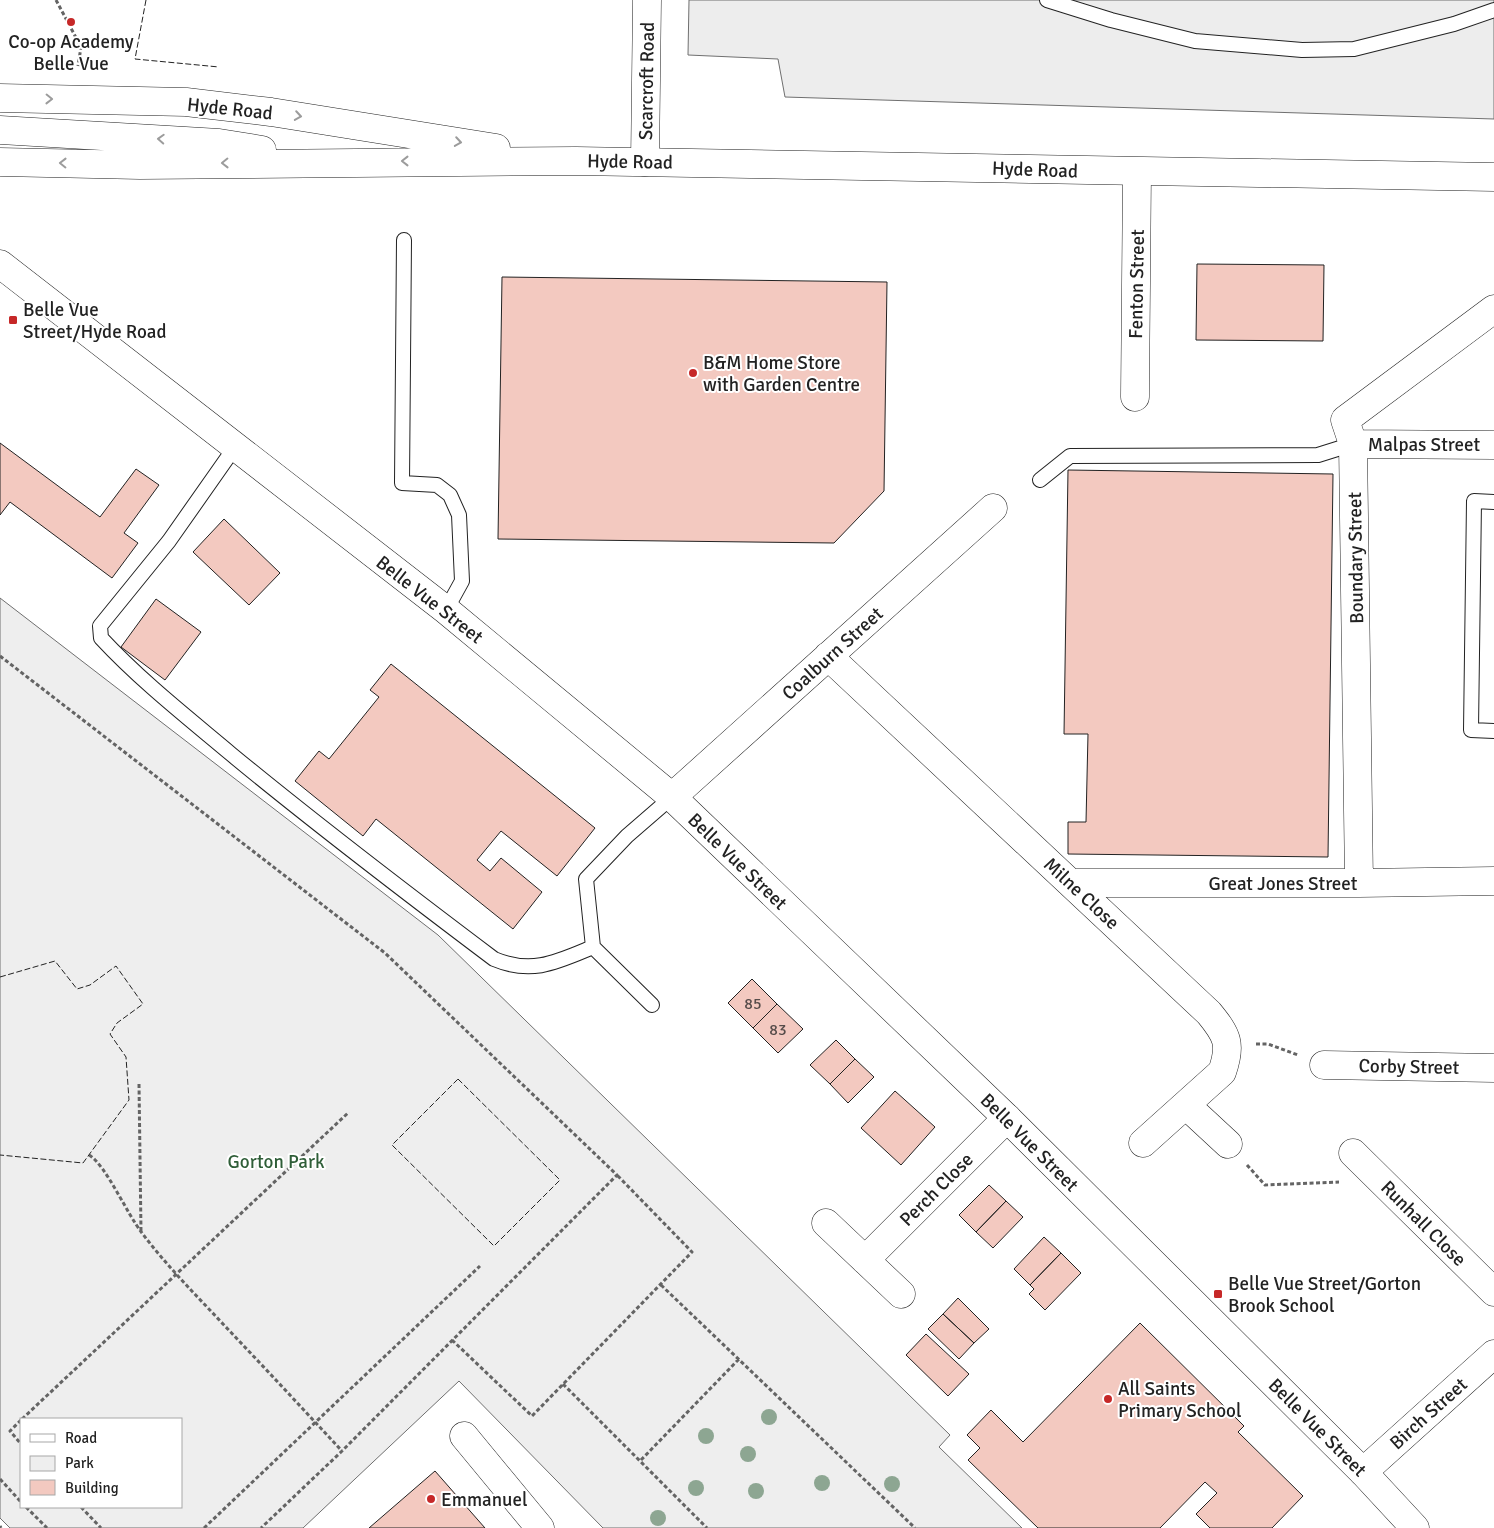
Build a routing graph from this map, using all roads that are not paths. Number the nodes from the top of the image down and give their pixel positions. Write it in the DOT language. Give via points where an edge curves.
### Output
graph roads {
  1 [pos="647,0"];
  2 [pos="1048,0"];
  3 [pos="1494,10"];
  4 [pos="0,98"];
  5 [pos="0,130"];
  6 [pos="576,160"];
  7 [pos="0,162"];
  8 [pos="330,162"];
  9 [pos="645,162"];
  10 [pos="1137,172"];
  11 [pos="1494,177"];
  12 [pos="404,240"];
  13 [pos="0,264"];
  14 [pos="1494,309"];
  15 [pos="1134,396"];
  16 [pos="1353,444"];
  17 [pos="1494,445"];
  18 [pos="235,447"];
  19 [pos="1040,480"];
  20 [pos="1494,502"];
  21 [pos="993,508"];
  22 [pos="446,610"];
  23 [pos="828,656"];
  24 [pos="1494,731"];
  25 [pos="672,797"];
  26 [pos="1494,881"];
  27 [pos="1073,883"];
  28 [pos="1359,883"];
  29 [pos="592,947"];
  30 [pos="652,1005"];
  31 [pos="1324,1065"];
  32 [pos="1494,1068"];
  33 [pos="1187,1106"];
  34 [pos="1006,1118"];
  35 [pos="1143,1144"];
  36 [pos="1228,1144"];
  37 [pos="1354,1153"];
  38 [pos="826,1223"];
  39 [pos="865,1260"];
  40 [pos="1494,1292"];
  41 [pos="901,1294"];
  42 [pos="1494,1354"];
  43 [pos="464,1436"];
  44 [pos="1363,1472"];
  45 [pos="540,1528"];
  46 [pos="1415,1528"];
  1 -- 9 [label="main road, Scarcroft Road"];
  2 -- 3 [label="lane" via="1195,41 1302,50 1354,49 1454,24"];
  4 -- 6 [label="main road, Hyde Road, one-way" via="186,102 272,112"];
  8 -- 5 [label="main road, Hyde Road, one-way" via="219,143"];
  6 -- 8 [label="main road, Hyde Road, one-way"];
  6 -- 9 [label="main road, Hyde Road"];
  8 -- 7 [label="main road, Hyde Road, one-way" via="140,165"];
  9 -- 10 [label="main road, Hyde Road"];
  10 -- 11 [label="main road, Hyde Road"];
  10 -- 15 [label="main road, Fenton Street"];
  12 -- 22 [label="lane" via="402,483 437,485 450,495 459,515 462,581"];
  13 -- 18 [label="main road, Belle Vue Street"];
  14 -- 16 [label="main road, Boundary Street" via="1345,420"];
  16 -- 17 [label="main road, Malpas Street"];
  16 -- 19 [label="lane" via="1318,455 1070,456"];
  16 -- 28 [label="main road, Boundary Street"];
  18 -- 22 [label="main road, Belle Vue Street"];
  18 -- 29 [label="lane" via="168,541 100,626 101,638 158,692 271,786 494,959 510,966 531,967 551,964"];
  20 -- 24 [label="lane" via="1474,502 1471,730"];
  21 -- 23 [label="main road, Coalburn Street"];
  22 -- 25 [label="main road, Belle Vue Street"];
  23 -- 25 [label="main road, Coalburn Street"];
  23 -- 27 [label="main road, Milne Close"];
  25 -- 29 [label="lane" via="627,836 586,879"];
  25 -- 34 [label="main road, Belle Vue Street"];
  26 -- 28 [label="main road, Great Jones Street"];
  27 -- 28 [label="main road, Great Jones Street"];
  27 -- 33 [label="main road, Milne Close" via="1209,1012 1224,1032 1228,1044 1222,1072"];
  29 -- 30 [label="lane"];
  31 -- 32 [label="main road, Corby Street"];
  33 -- 35 [label="main road"];
  33 -- 36 [label="main road"];
  34 -- 39 [label="main road, Perch Close"];
  34 -- 44 [label="main road, Belle Vue Street"];
  37 -- 40 [label="main road, Runhall Close"];
  38 -- 39 [label="main road"];
  39 -- 41 [label="main road"];
  42 -- 44 [label="main road, Birch Street"];
  43 -- 45 [label="main road"];
  44 -- 46 [label="main road, Belle Vue Street"];
}
